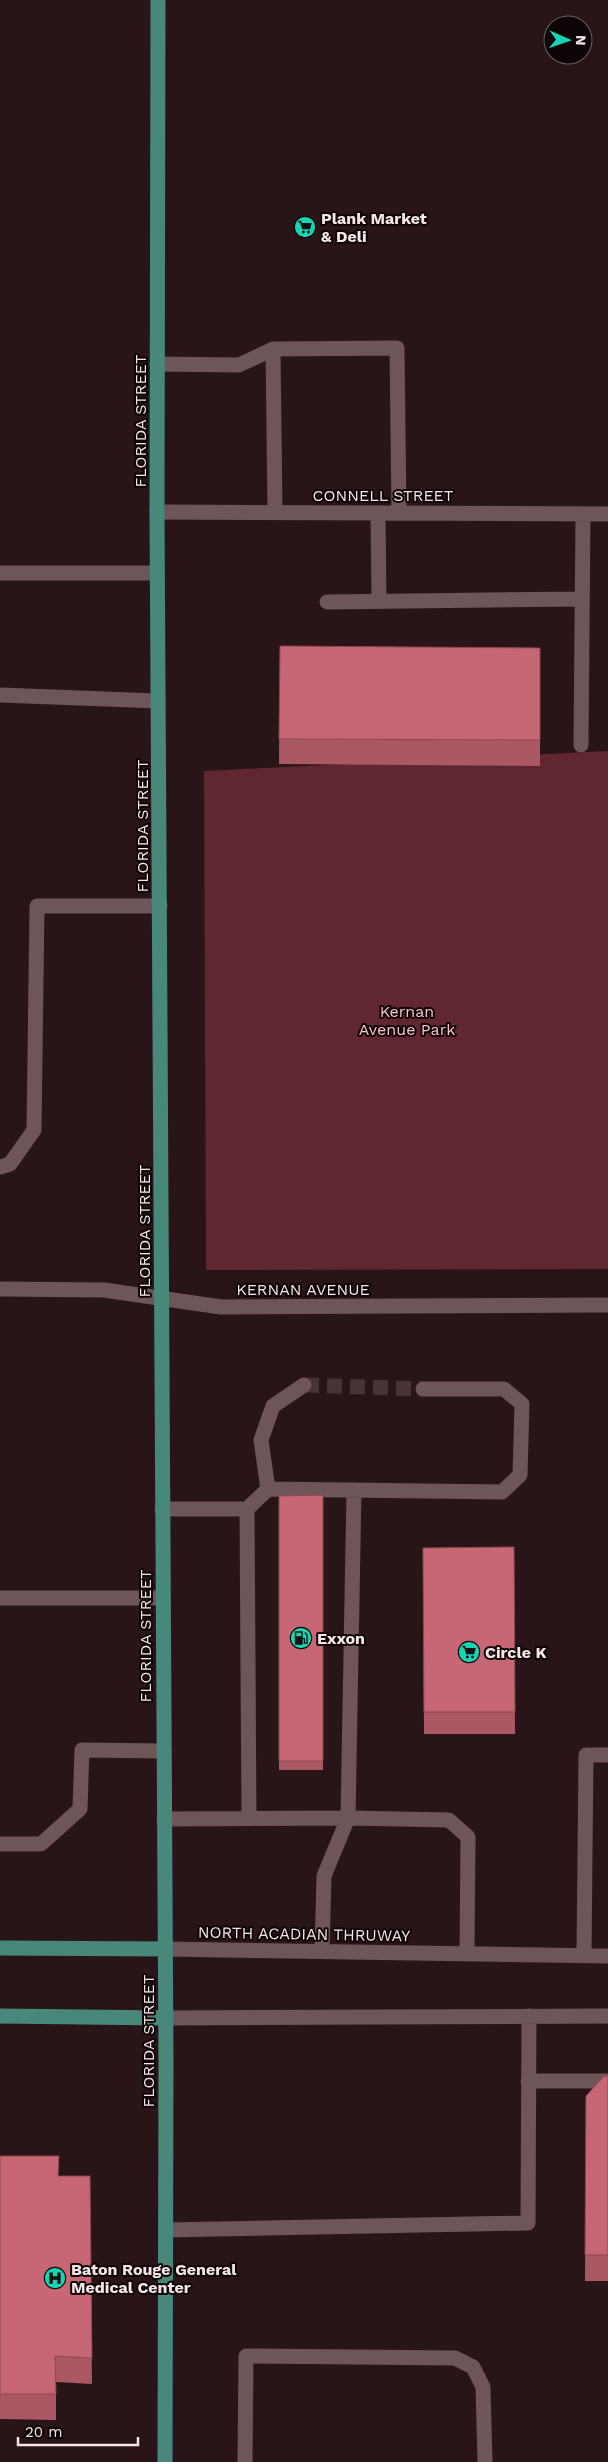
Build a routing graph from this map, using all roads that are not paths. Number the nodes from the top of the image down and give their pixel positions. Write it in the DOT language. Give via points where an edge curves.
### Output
graph roads {
  1 [pos="158,0"];
  2 [pos="273,349"];
  3 [pos="157,364"];
  4 [pos="157,512"];
  5 [pos="275,512"];
  6 [pos="378,513"];
  7 [pos="399,513"];
  8 [pos="583,514"];
  9 [pos="608,514"];
  10 [pos="0,573"];
  11 [pos="157,573"];
  12 [pos="582,599"];
  13 [pos="379,601"];
  14 [pos="327,602"];
  15 [pos="0,695"];
  16 [pos="158,701"];
  17 [pos="581,745"];
  18 [pos="160,906"];
  19 [pos="0,1167"];
  20 [pos="0,1289"];
  21 [pos="162,1298"];
  22 [pos="608,1305"];
  23 [pos="304,1385"];
  24 [pos="423,1389"];
  25 [pos="268,1489"];
  26 [pos="354,1490"];
  27 [pos="162,1509"];
  28 [pos="247,1509"];
  29 [pos="0,1598"];
  30 [pos="162,1598"];
  31 [pos="164,1751"];
  32 [pos="608,1756"];
  33 [pos="348,1818"];
  34 [pos="164,1819"];
  35 [pos="249,1819"];
  36 [pos="0,1844"];
  37 [pos="0,1948"];
  38 [pos="165,1949"];
  39 [pos="322,1951"];
  40 [pos="467,1954"];
  41 [pos="584,1955"];
  42 [pos="608,1956"];
  43 [pos="0,2016"];
  44 [pos="529,2016"];
  45 [pos="608,2016"];
  46 [pos="166,2018"];
  47 [pos="528,2081"];
  48 [pos="608,2081"];
  49 [pos="166,2230"];
  50 [pos="165,2462"];
  51 [pos="245,2462"];
  52 [pos="485,2462"];
  1 -- 3 [label="main road, FLORIDA STREET"];
  2 -- 3 [label="street" via="238,366"];
  2 -- 5 [label="street"];
  2 -- 7 [label="street" via="397,348"];
  3 -- 4 [label="main road, FLORIDA STREET"];
  4 -- 5 [label="street, CONNELL STREET"];
  4 -- 11 [label="main road, FLORIDA STREET"];
  5 -- 6 [label="street, CONNELL STREET"];
  6 -- 7 [label="street, CONNELL STREET"];
  6 -- 13 [label="street"];
  7 -- 8 [label="street, CONNELL STREET"];
  8 -- 9 [label="street, CONNELL STREET"];
  8 -- 12 [label="street"];
  10 -- 11 [label="street"];
  11 -- 16 [label="main road, FLORIDA STREET"];
  12 -- 13 [label="street"];
  12 -- 17 [label="street"];
  13 -- 14 [label="street"];
  15 -- 16 [label="street"];
  16 -- 18 [label="main road, FLORIDA STREET"];
  18 -- 19 [label="street" via="37,906 34,1130 10,1164"];
  18 -- 21 [label="main road, FLORIDA STREET"];
  20 -- 21 [label="street, KERNAN AVENUE" via="104,1290"];
  21 -- 22 [label="street, KERNAN AVENUE" via="221,1307"];
  21 -- 27 [label="main road, FLORIDA STREET"];
  23 -- 25 [label="street" via="273,1406 261,1440"];
  24 -- 26 [label="street" via="504,1389 522,1404 520,1475 502,1492"];
  25 -- 26 [label="street"];
  25 -- 28 [label="street"];
  26 -- 33 [label="street"];
  27 -- 28 [label="street"];
  27 -- 30 [label="main road, FLORIDA STREET"];
  28 -- 35 [label="street"];
  29 -- 30 [label="street"];
  30 -- 31 [label="main road, FLORIDA STREET"];
  31 -- 34 [label="main road, FLORIDA STREET"];
  31 -- 36 [label="street" via="82,1750 80,1809 41,1844"];
  32 -- 41 [label="street" via="586,1755"];
  33 -- 35 [label="street"];
  33 -- 39 [label="street" via="324,1876"];
  33 -- 40 [label="street" via="449,1820 468,1837"];
  34 -- 35 [label="street"];
  34 -- 38 [label="main road, FLORIDA STREET"];
  37 -- 38 [label="main road, NORTH ACADIAN THRUWAY"];
  38 -- 39 [label="street, NORTH ACADIAN THRUWAY"];
  38 -- 46 [label="main road, FLORIDA STREET"];
  39 -- 40 [label="street, NORTH ACADIAN THRUWAY"];
  40 -- 41 [label="street, NORTH ACADIAN THRUWAY"];
  41 -- 42 [label="street, NORTH ACADIAN THRUWAY"];
  43 -- 46 [label="main road"];
  44 -- 45 [label="street"];
  44 -- 46 [label="street"];
  44 -- 47 [label="street"];
  46 -- 49 [label="main road, FLORIDA STREET"];
  47 -- 48 [label="street"];
  47 -- 49 [label="street" via="528,2223"];
  49 -- 50 [label="main road, FLORIDA STREET"];
  51 -- 52 [label="street" via="246,2356 455,2358 473,2368 483,2387"];
}
